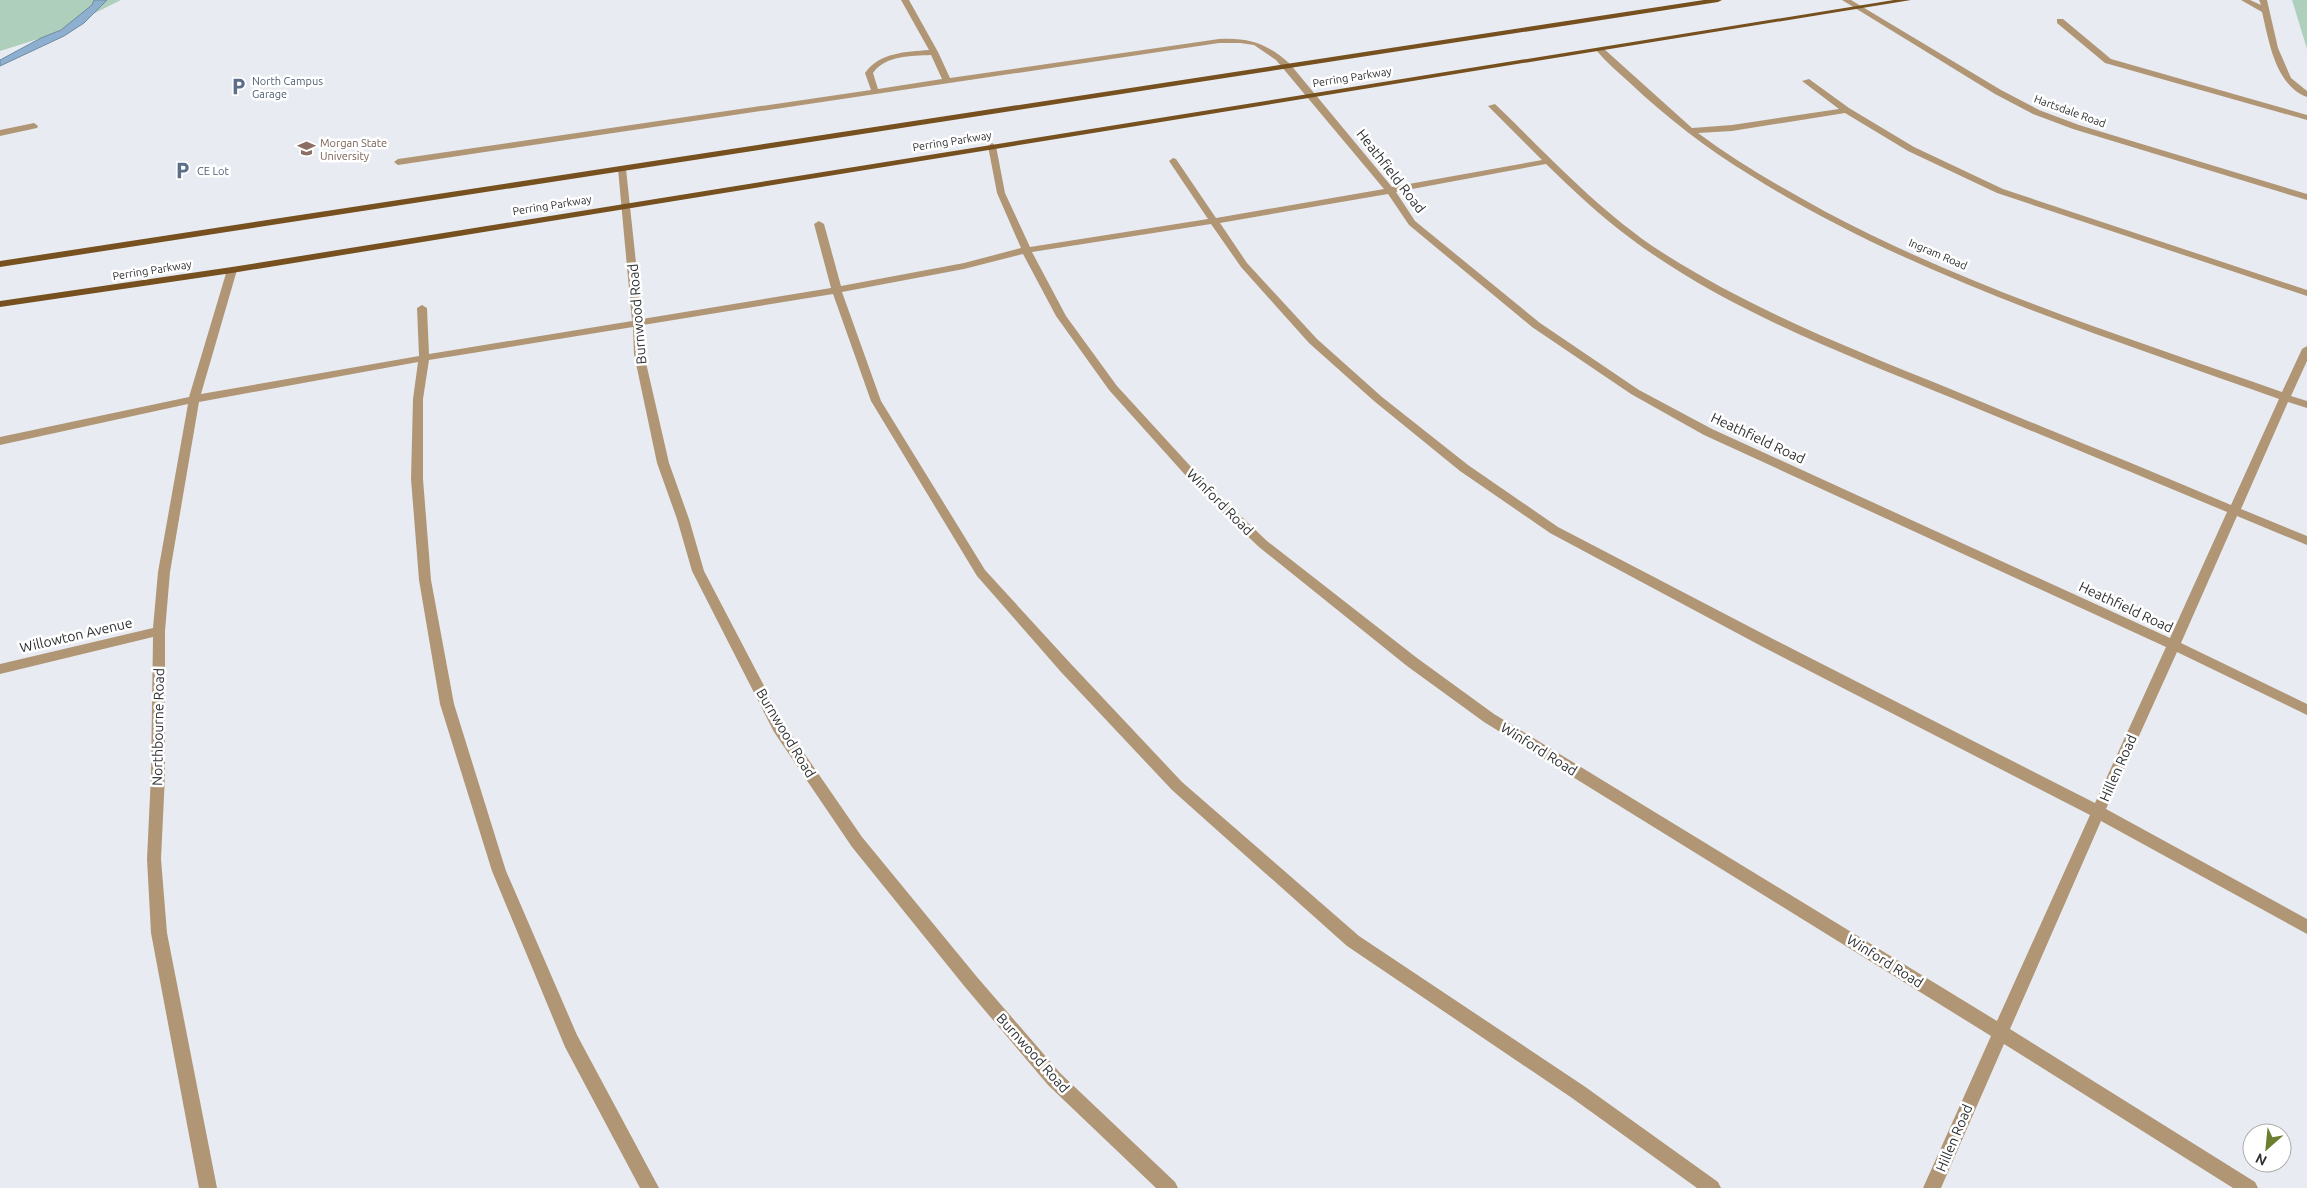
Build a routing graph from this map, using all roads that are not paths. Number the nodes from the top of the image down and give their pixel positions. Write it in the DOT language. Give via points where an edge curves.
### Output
graph roads {
  1 [pos="905,0"];
  2 [pos="1718,0"];
  3 [pos="1846,0"];
  4 [pos="1907,0"];
  5 [pos="2245,0"];
  6 [pos="2263,0"];
  7 [pos="1860,8"];
  8 [pos="2264,10"];
  9 [pos="2060,21"];
  10 [pos="1600,50"];
  11 [pos="934,52"];
  12 [pos="1287,66"];
  13 [pos="946,81"];
  14 [pos="1806,81"];
  15 [pos="875,91"];
  16 [pos="1310,95"];
  17 [pos="2307,95"];
  18 [pos="1492,106"];
  19 [pos="1846,110"];
  20 [pos="2307,118"];
  21 [pos="34,126"];
  22 [pos="1690,131"];
  23 [pos="0,133"];
  24 [pos="992,146"];
  25 [pos="1173,161"];
  26 [pos="1548,161"];
  27 [pos="398,162"];
  28 [pos="622,169"];
  29 [pos="1390,189"];
  30 [pos="2307,197"];
  31 [pos="626,204"];
  32 [pos="1214,221"];
  33 [pos="819,224"];
  34 [pos="1026,250"];
  35 [pos="0,264"];
  36 [pos="232,270"];
  37 [pos="837,290"];
  38 [pos="2307,293"];
  39 [pos="0,304"];
  40 [pos="422,308"];
  41 [pos="637,322"];
  42 [pos="2307,349"];
  43 [pos="424,358"];
  44 [pos="2287,398"];
  45 [pos="194,399"];
  46 [pos="2307,405"];
  47 [pos="0,441"];
  48 [pos="2233,510"];
  49 [pos="2307,541"];
  50 [pos="159,631"];
  51 [pos="2173,645"];
  52 [pos="0,669"];
  53 [pos="2307,710"];
  54 [pos="2098,812"];
  55 [pos="2307,927"];
  56 [pos="2000,1032"];
  57 [pos="208,1188"];
  58 [pos="650,1188"];
  59 [pos="1168,1188"];
  60 [pos="1712,1188"];
  61 [pos="1932,1188"];
  62 [pos="2249,1188"];
  1 -- 11 [label="street"];
  2 -- 12 [label="main road, Perring Parkway"];
  3 -- 7 [label="street, Hartsdale Road"];
  4 -- 7 [label="main road, Perring Parkway"];
  5 -- 8 [label="street"];
  6 -- 8 [label="street"];
  7 -- 10 [label="main road, Perring Parkway"];
  7 -- 30 [label="street, Hartsdale Road" via="2036,112"];
  8 -- 17 [label="street" via="2274,48 2288,79"];
  9 -- 20 [label="street" via="2108,61"];
  10 -- 16 [label="main road, Perring Parkway"];
  10 -- 22 [label="street, Ingram Road"];
  11 -- 13 [label="street"];
  11 -- 15 [label="street" via="890,58 876,64 869,72"];
  12 -- 13 [label="street, Heathfield Road" via="1269,49 1248,41 1231,40"];
  12 -- 16 [label="street, Heathfield Road"];
  12 -- 28 [label="main road, Perring Parkway"];
  13 -- 15 [label="street, Heathfield Road"];
  14 -- 19 [label="street"];
  15 -- 27 [label="street, Heathfield Road"];
  16 -- 24 [label="main road, Perring Parkway"];
  16 -- 29 [label="street, Heathfield Road"];
  18 -- 26 [label="street"];
  19 -- 22 [label="street" via="1732,128"];
  19 -- 38 [label="street" via="1911,149 2000,190"];
  21 -- 23 [label="street"];
  22 -- 44 [label="street, Ingram Road" via="1760,180 1877,242 2056,316"];
  24 -- 31 [label="main road, Perring Parkway"];
  24 -- 34 [label="street, Winford Road" via="1001,193"];
  25 -- 32 [label="street"];
  26 -- 29 [label="street"];
  26 -- 48 [label="street" via="1614,220 1655,251 1760,310 1824,342"];
  28 -- 31 [label="street, Burnwood Road"];
  28 -- 35 [label="main road, Perring Parkway"];
  29 -- 32 [label="street"];
  29 -- 51 [label="street, Heathfield Road" via="1412,223 1457,262 1536,325 1635,392 1708,432"];
  31 -- 36 [label="main road, Perring Parkway"];
  31 -- 41 [label="street, Burnwood Road"];
  32 -- 34 [label="street"];
  32 -- 54 [label="street" via="1244,265 1313,341 1378,399 1464,468 1554,530"];
  33 -- 37 [label="street"];
  34 -- 37 [label="street" via="964,266"];
  34 -- 56 [label="street, Winford Road" via="1060,316 1113,388 1220,503 1263,544 1328,597 1489,718"];
  36 -- 39 [label="main road, Perring Parkway"];
  36 -- 45 [label="street, Northbourne Road"];
  37 -- 41 [label="street"];
  37 -- 60 [label="street" via="876,401 981,573 1177,786 1352,941 1578,1092"];
  40 -- 43 [label="street"];
  41 -- 43 [label="street"];
  41 -- 59 [label="street, Burnwood Road" via="639,354 663,463 684,519 698,571 779,728 857,842 958,968 1054,1079"];
  42 -- 44 [label="street, Hillen Road"];
  43 -- 45 [label="street"];
  43 -- 58 [label="street" via="418,399 417,479 425,580 447,704 499,872 571,1041"];
  44 -- 46 [label="street, Ingram Road"];
  44 -- 48 [label="street, Hillen Road"];
  45 -- 47 [label="street"];
  45 -- 50 [label="street, Northbourne Road" via="164,572"];
  48 -- 49 [label="street"];
  48 -- 51 [label="street, Hillen Road"];
  50 -- 52 [label="street, Willowton Avenue"];
  50 -- 57 [label="street, Northbourne Road" via="154,859 160,934"];
  51 -- 53 [label="street, Heathfield Road"];
  51 -- 54 [label="street, Hillen Road"];
  54 -- 55 [label="street"];
  54 -- 56 [label="street, Hillen Road"];
  56 -- 61 [label="street, Hillen Road"];
  56 -- 62 [label="street, Winford Road"];
}
